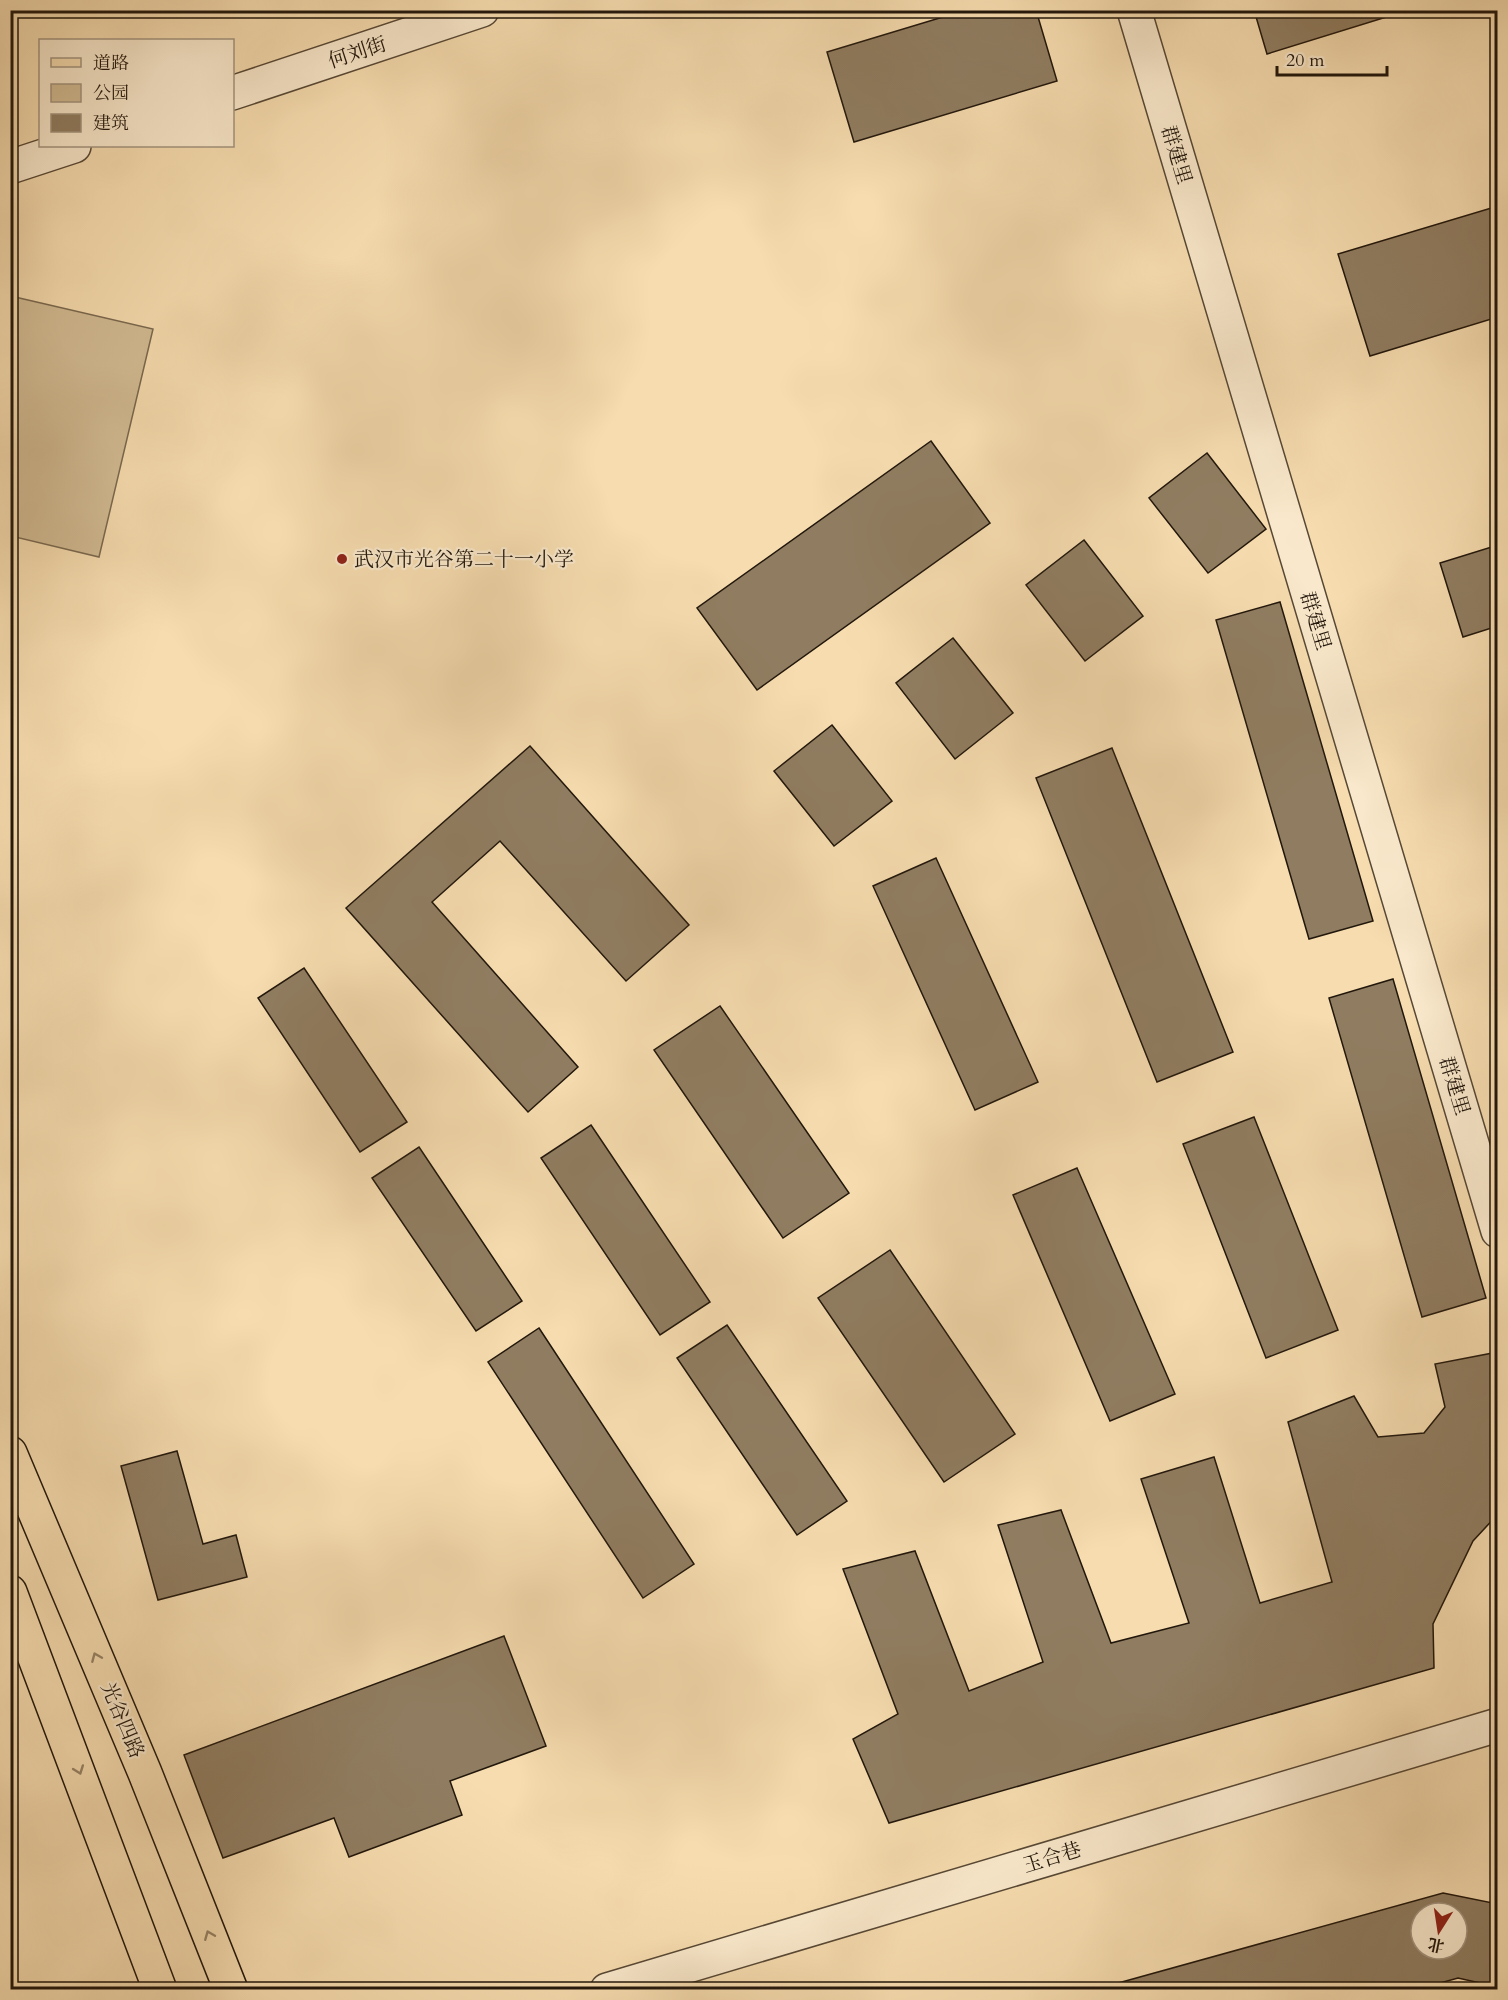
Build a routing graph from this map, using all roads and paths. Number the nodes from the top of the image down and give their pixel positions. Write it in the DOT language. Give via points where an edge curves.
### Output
graph roads {
  1 [pos="482,10"];
  2 [pos="1134,10"];
  3 [pos="234,92"];
  4 [pos="71,147"];
  5 [pos="10,166"];
  6 [pos="1497,1231"];
  7 [pos="10,1453"];
  8 [pos="10,1592"];
  9 [pos="1497,1725"];
  10 [pos="159,1989"];
  11 [pos="231,1989"];
  12 [pos="607,1989"];
  1 -- 3 [label="street, 何刘街"];
  2 -- 6 [label="street, 群建里"];
  4 -- 5 [label="street"];
  11 -- 7 [label="main road, 光谷四路, one-way"];
  8 -- 10 [label="main road, one-way"];
  9 -- 12 [label="street, 玉合巷"];
}
